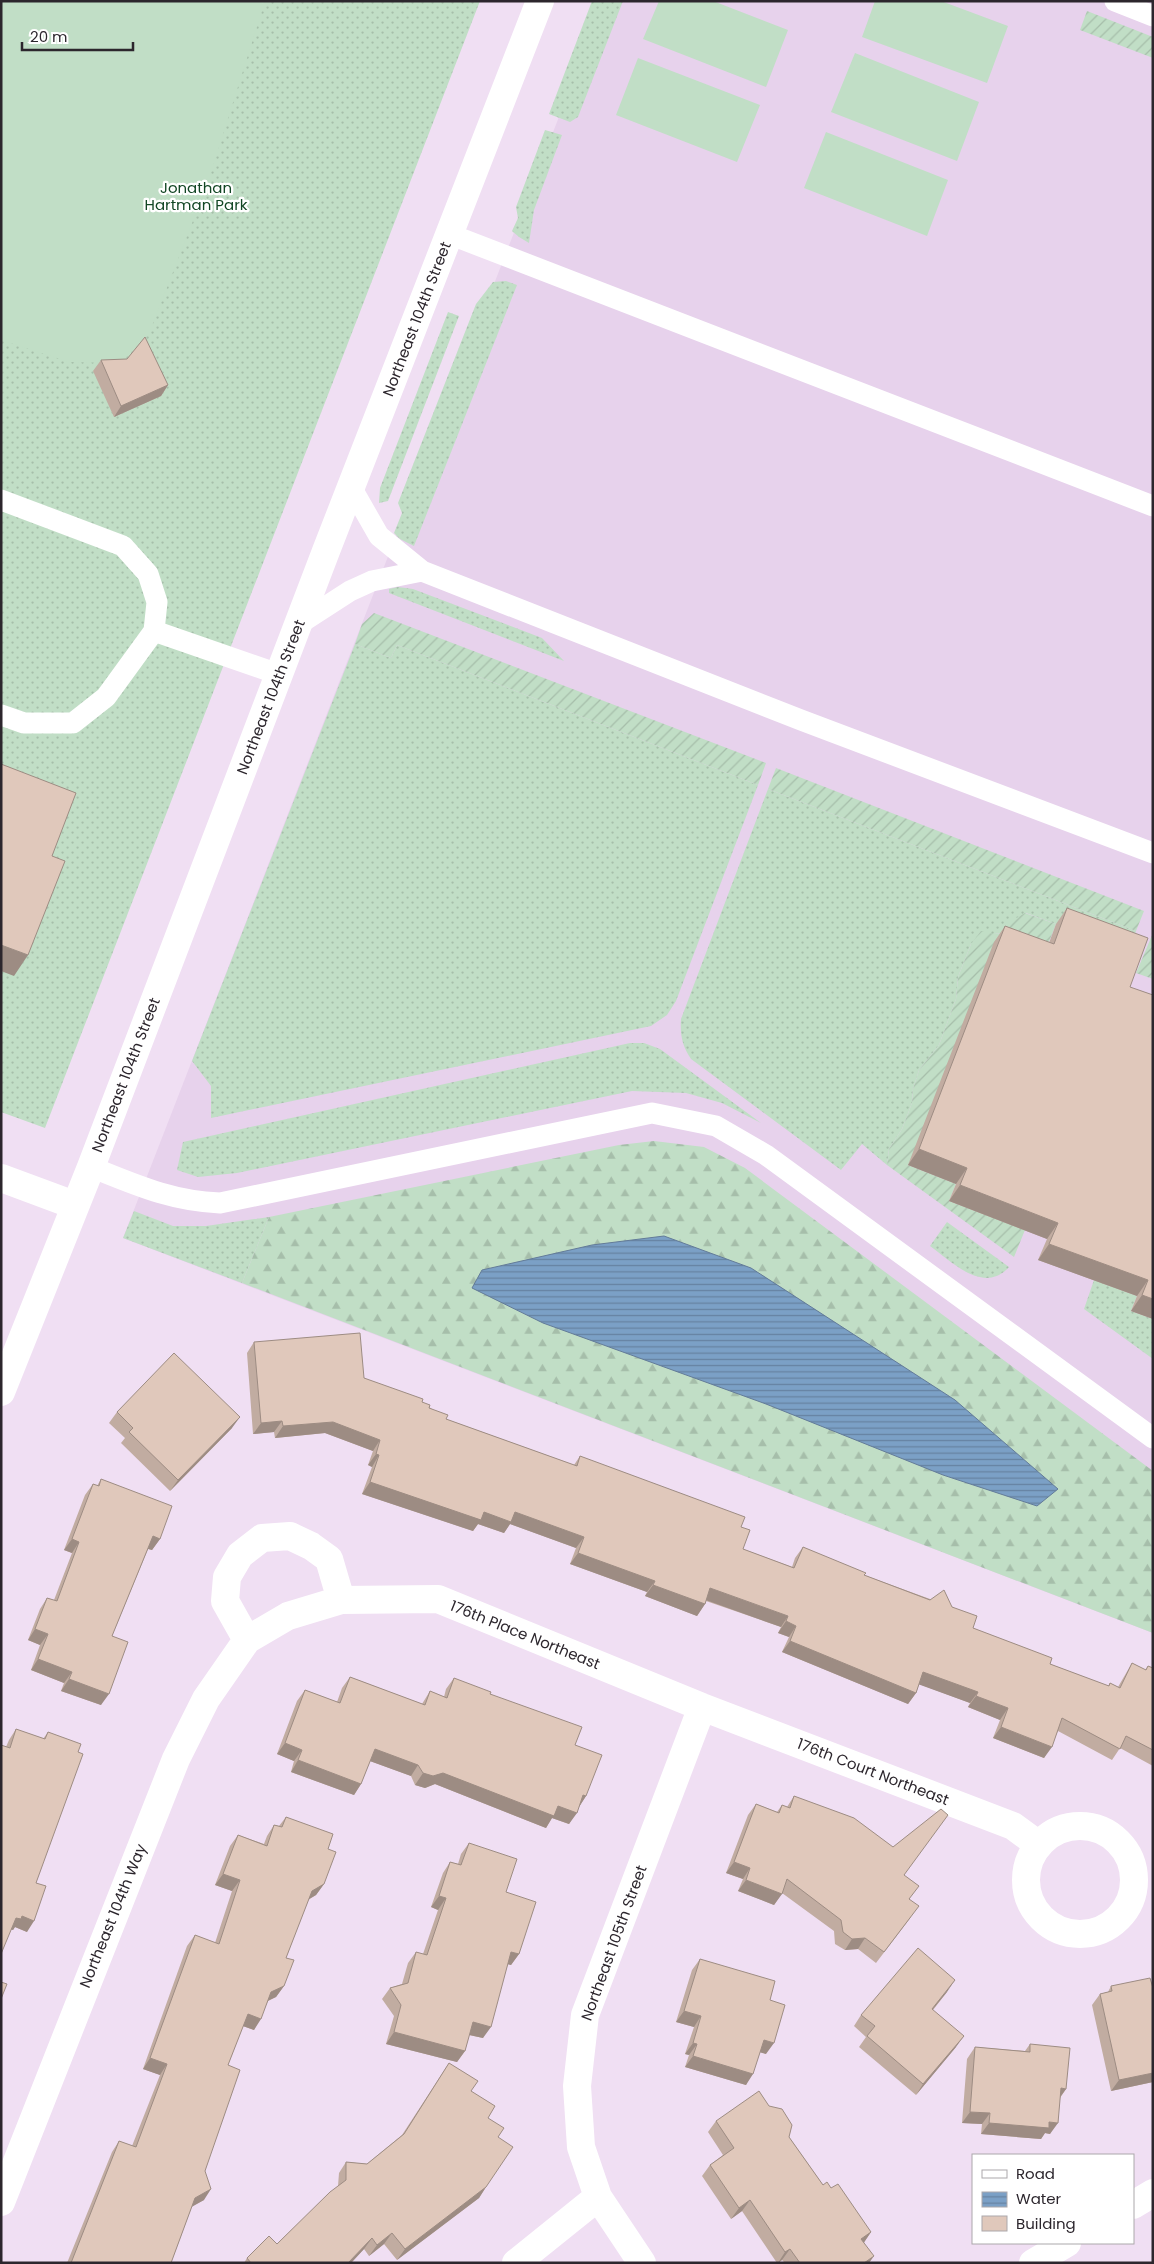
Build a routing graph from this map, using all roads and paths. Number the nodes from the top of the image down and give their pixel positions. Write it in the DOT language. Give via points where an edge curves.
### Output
graph roads {
  1 [pos="540,1"];
  2 [pos="1116,1"];
  3 [pos="1153,16"];
  4 [pos="449,234"];
  5 [pos="351,487"];
  6 [pos="1,500"];
  7 [pos="1153,506"];
  8 [pos="422,570"];
  9 [pos="299,624"];
  10 [pos="154,631"];
  11 [pos="278,674"];
  12 [pos="1,714"];
  13 [pos="1153,853"];
  14 [pos="91,1167"];
  15 [pos="1,1178"];
  16 [pos="74,1205"];
  17 [pos="1,1392"];
  18 [pos="1153,1438"];
  19 [pos="341,1600"];
  20 [pos="288,1616"];
  21 [pos="247,1640"];
  22 [pos="702,1707"];
  23 [pos="1039,1845"];
  24 [pos="1153,2194"];
  25 [pos="598,2197"];
  26 [pos="1,2202"];
  27 [pos="1134,2204"];
  28 [pos="1065,2244"];
  29 [pos="516,2263"];
  30 [pos="642,2263"];
  31 [pos="1033,2263"];
  1 -- 4 [label="street, Northeast 104th Street"];
  2 -- 3 [label="lane"];
  4 -- 5 [label="street, Northeast 104th Street"];
  4 -- 7 [label="lane"];
  5 -- 8 [label="lane" via="379,536"];
  5 -- 9 [label="street, Northeast 104th Street"];
  6 -- 10 [label="lane" via="123,546 148,574 157,602"];
  8 -- 9 [label="lane" via="372,581 350,591"];
  8 -- 13 [label="lane"];
  9 -- 11 [label="street, Northeast 104th Street"];
  10 -- 11 [label="lane"];
  10 -- 12 [label="lane" via="106,697 73,723 24,724"];
  11 -- 14 [label="street, Northeast 104th Street"];
  14 -- 16 [label="street, Northeast 104th Street"];
  14 -- 18 [label="lane" via="173,1197 220,1202 652,1112 716,1126 766,1155"];
  15 -- 16 [label="street"];
  16 -- 17 [label="street, Northeast 104th Street"];
  19 -- 20 [label="street, 176th Place Northeast"];
  19 -- 21 [label="street" via="329,1560 312,1546 290,1536 262,1538 240,1555 227,1577 225,1601"];
  19 -- 22 [label="street, 176th Place Northeast" via="438,1600"];
  20 -- 21 [label="street, Northeast 104th Way"];
  21 -- 26 [label="street, Northeast 104th Way" via="206,1699 176,1759"];
  22 -- 23 [label="street, 176th Court Northeast" via="1013,1826"];
  22 -- 25 [label="street, Northeast 105th Street" via="585,2015 577,2086 581,2147"];
  24 -- 27 [label="street"];
  25 -- 29 [label="street"];
  25 -- 30 [label="street, Northeast 105th Street"];
  28 -- 31 [label="street"];
}
